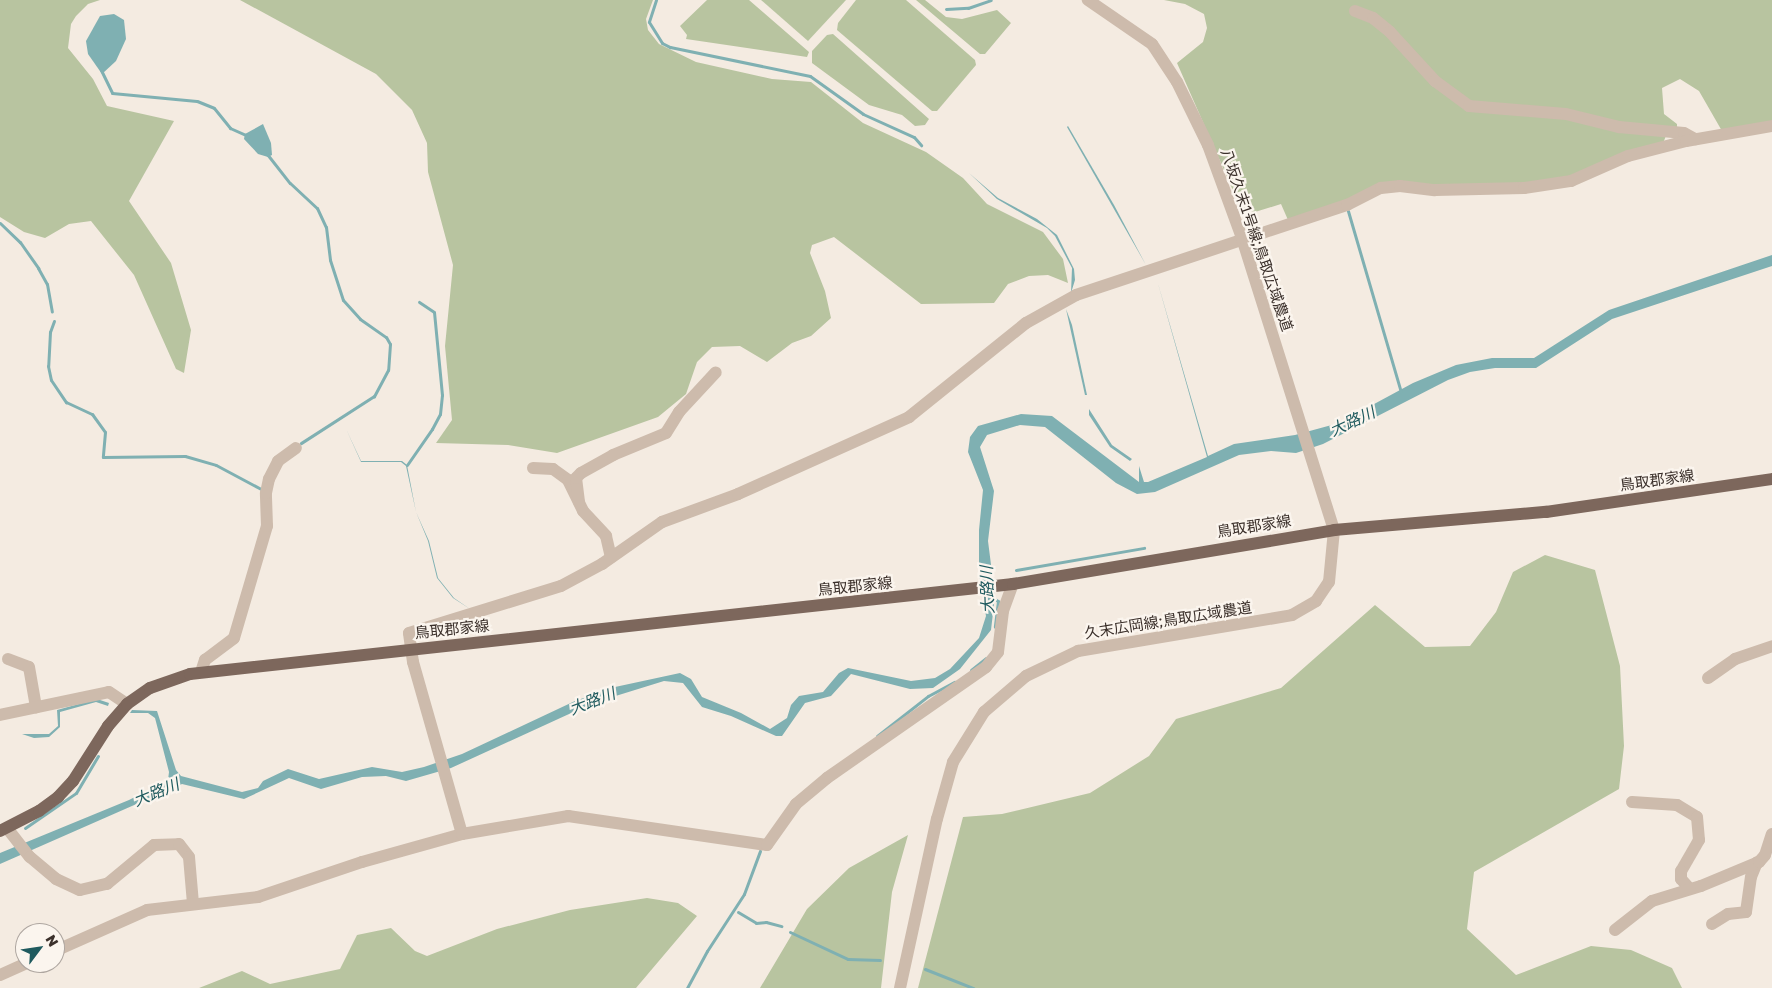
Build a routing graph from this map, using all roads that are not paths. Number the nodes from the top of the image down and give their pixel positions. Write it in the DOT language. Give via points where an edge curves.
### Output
graph roads {
  1 [pos="1088,0"];
  2 [pos="1355,11"];
  3 [pos="1772,126"];
  4 [pos="1695,140"];
  5 [pos="1242,238"];
  6 [pos="716,372"];
  7 [pos="296,448"];
  8 [pos="533,468"];
  9 [pos="1772,479"];
  10 [pos="580,502"];
  11 [pos="1334,530"];
  12 [pos="611,558"];
  13 [pos="1013,584"];
  14 [pos="1772,646"];
  15 [pos="412,650"];
  16 [pos="8,659"];
  17 [pos="201,672"];
  18 [pos="1708,678"];
  19 [pos="127,704"];
  20 [pos="36,707"];
  21 [pos="0,715"];
  22 [pos="1632,802"];
  23 [pos="5,825"];
  24 [pos="462,834"];
  25 [pos="1772,834"];
  26 [pos="1757,862"];
  27 [pos="1689,888"];
  28 [pos="193,904"];
  29 [pos="1712,924"];
  30 [pos="1615,930"];
  31 [pos="65,947"];
  32 [pos="15,968"];
  33 [pos="0,975"];
  34 [pos="900,988"];
  1 -- 5 [label="street, 八坂久末1号線;鳥取広域農道" via="1152,44 1177,82 1208,145"];
  2 -- 4 [label="street" via="1372,18 1390,32 1435,81 1468,106 1566,114 1619,127 1684,133"];
  3 -- 4 [label="street"];
  4 -- 5 [label="street" via="1628,156 1571,181 1524,188 1435,190 1390,186 1347,205"];
  5 -- 11 [label="street, 八坂久末1号線;鳥取広域農道"];
  5 -- 12 [label="street" via="1056,304 1026,323 909,417 738,494 662,522"];
  6 -- 10 [label="street" via="679,412 666,433 620,451 581,473 576,478"];
  7 -- 17 [label="street" via="278,461 260,493 267,526 234,638 205,660"];
  8 -- 10 [label="street" via="562,473"];
  9 -- 11 [label="main road, 鳥取郡家線" via="1546,512"];
  10 -- 12 [label="street" via="583,511 606,536"];
  11 -- 13 [label="main road, 鳥取郡家線"];
  11 -- 34 [label="street, 久末広岡線;鳥取広域農道" via="1329,582 1316,601 1292,615 1078,651 1026,676 984,712 953,762"];
  12 -- 15 [label="street" via="561,586 409,633"];
  13 -- 15 [label="main road, 鳥取郡家線"];
  13 -- 24 [label="street" via="1003,611 998,652 986,667 827,778 796,804 768,845 578,816"];
  14 -- 18 [label="street" via="1735,660"];
  15 -- 17 [label="main road, 鳥取郡家線"];
  15 -- 24 [label="street"];
  16 -- 20 [label="street" via="29,667"];
  17 -- 19 [label="main road, 鳥取郡家線" via="167,680"];
  19 -- 20 [label="street" via="109,692"];
  19 -- 23 [label="main road, 鳥取郡家線" via="108,726 73,781 39,811"];
  20 -- 21 [label="street"];
  22 -- 27 [label="street" via="1677,806 1697,817 1699,840 1681,871 1681,879"];
  23 -- 28 [label="street" via="30,858 56,879 80,890 108,884 154,845 178,844 189,857"];
  24 -- 28 [label="street" via="362,862 290,889 258,897"];
  25 -- 26 [label="street" via="1765,855"];
  26 -- 27 [label="street" via="1702,886"];
  26 -- 29 [label="street" via="1746,912 1728,914"];
  27 -- 30 [label="street" via="1652,901"];
  28 -- 31 [label="street" via="147,910"];
  32 -- 33 [label="street"];
}
